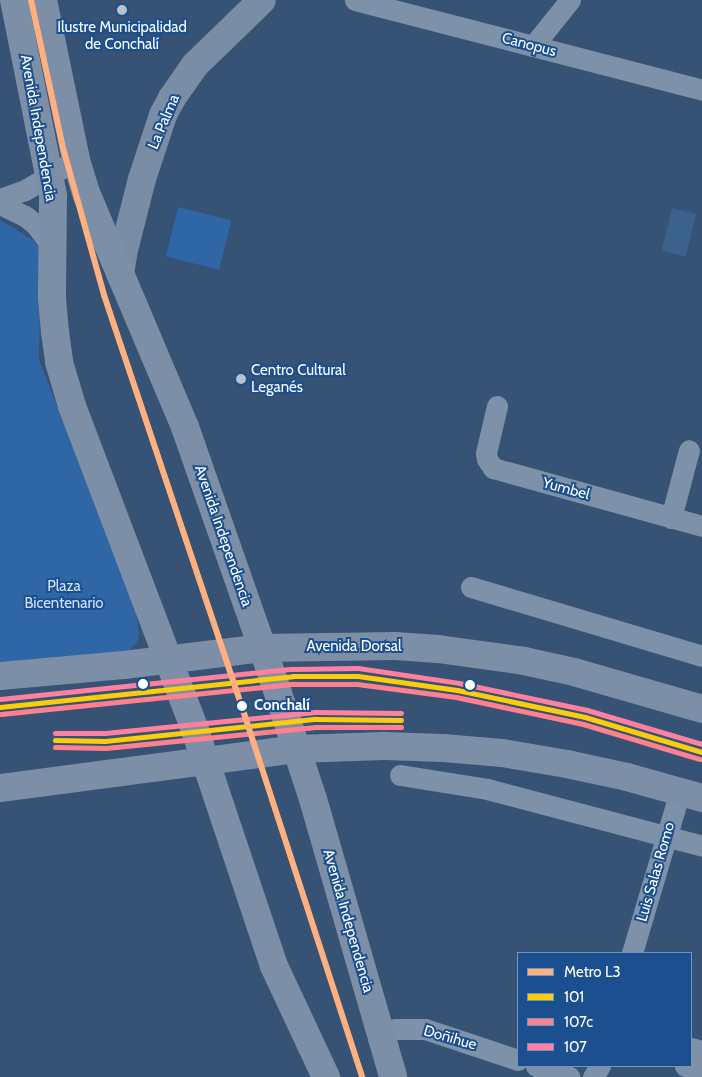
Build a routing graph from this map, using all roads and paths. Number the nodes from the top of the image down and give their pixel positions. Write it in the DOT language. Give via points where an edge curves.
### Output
graph roads {
  1 [pos="14,0"];
  2 [pos="43,0"];
  3 [pos="262,0"];
  4 [pos="355,0"];
  5 [pos="570,0"];
  6 [pos="533,46"];
  7 [pos="702,90"];
  8 [pos="76,160"];
  9 [pos="49,174"];
  10 [pos="0,199"];
  11 [pos="0,204"];
  12 [pos="53,248"];
  13 [pos="120,274"];
  14 [pos="497,406"];
  15 [pos="689,450"];
  16 [pos="671,518"];
  17 [pos="702,526"];
  18 [pos="471,587"];
  19 [pos="262,648"];
  20 [pos="702,656"];
  21 [pos="168,660"];
  22 [pos="0,676"];
  23 [pos="702,709"];
  24 [pos="297,750"];
  25 [pos="207,762"];
  26 [pos="400,775"];
  27 [pos="0,788"];
  28 [pos="691,794"];
  29 [pos="667,835"];
  30 [pos="702,846"];
  31 [pos="632,952"];
  32 [pos="379,1032"];
  33 [pos="517,1060"];
  34 [pos="539,1067"];
  35 [pos="688,1067"];
  36 [pos="702,1071"];
  37 [pos="326,1077"];
  38 [pos="393,1077"];
  39 [pos="569,1077"];
  1 -- 9 [label="main road, Avenida Independencia"];
  2 -- 8 [label="main road, Avenida Independencia"];
  3 -- 13 [label="main road, La Palma" via="195,65 163,115 142,179"];
  4 -- 6 [label="street, Canopus"];
  5 -- 6 [label="street"];
  6 -- 7 [label="street, Canopus"];
  8 -- 9 [label="street"];
  8 -- 13 [label="main road, Avenida Independencia" via="99,228"];
  9 -- 10 [label="street" via="25,190"];
  9 -- 12 [label="main road, Avenida Independencia" via="53,196"];
  11 -- 12 [label="street" via="35,224"];
  12 -- 21 [label="main road, Avenida Independencia" via="54,332 62,371 72,406"];
  13 -- 19 [label="main road, Avenida Independencia" via="185,427"];
  14 -- 16 [label="street, Yumbel" via="486,454 493,468"];
  15 -- 16 [label="street"];
  16 -- 17 [label="street, Yumbel"];
  18 -- 20 [label="street"];
  19 -- 21 [label="main road, Avenida Dorsal"];
  19 -- 23 [label="main road, Avenida Dorsal" via="394,646 480,654 574,672"];
  19 -- 24 [label="main road, Avenida Independencia"];
  21 -- 22 [label="main road, Avenida Dorsal"];
  21 -- 25 [label="main road, Avenida Independencia"];
  24 -- 25 [label="main road"];
  24 -- 28 [label="main road" via="384,746 502,753 567,764"];
  24 -- 32 [label="main road, Avenida Independencia"];
  25 -- 27 [label="main road"];
  25 -- 37 [label="main road, Avenida Independencia" via="274,966"];
  26 -- 29 [label="street" via="488,789"];
  28 -- 29 [label="street, Luis Salas Romo"];
  29 -- 30 [label="street"];
  29 -- 31 [label="street, Luis Salas Romo"];
  32 -- 33 [label="street, Doñihue" via="425,1029"];
  32 -- 38 [label="main road, Avenida Independencia"];
  34 -- 39 [label="street"];
  35 -- 36 [label="street"];
}
